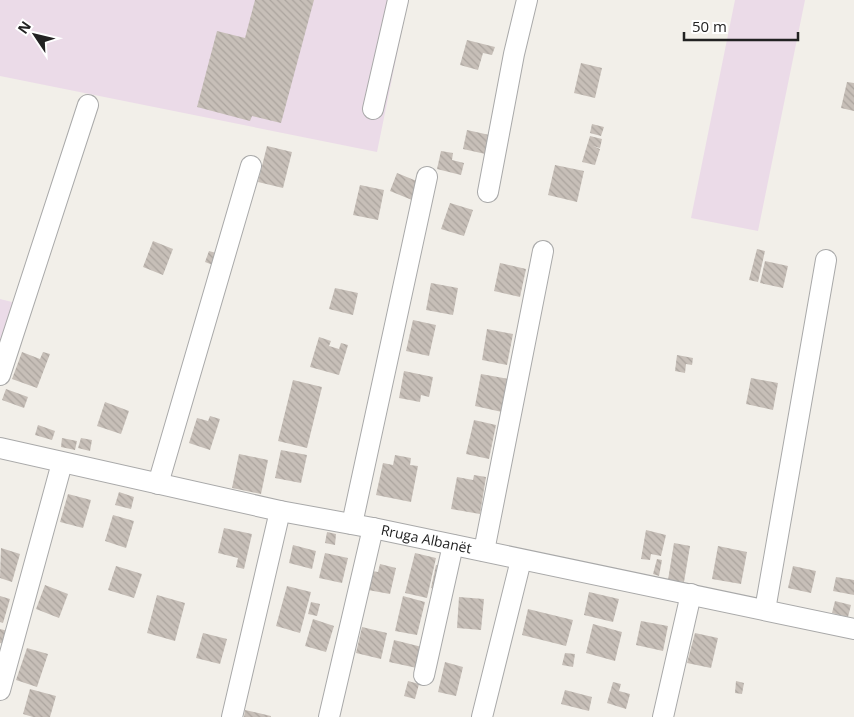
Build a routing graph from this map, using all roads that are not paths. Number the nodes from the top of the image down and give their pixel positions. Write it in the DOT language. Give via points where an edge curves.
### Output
graph roads {
  1 [pos="398,0"];
  2 [pos="526,0"];
  3 [pos="88,105"];
  4 [pos="373,109"];
  5 [pos="251,166"];
  6 [pos="427,177"];
  7 [pos="488,192"];
  8 [pos="543,251"];
  9 [pos="826,260"];
  10 [pos="0,375"];
  11 [pos="0,448"];
  12 [pos="62,463"];
  13 [pos="158,484"];
  14 [pos="280,511"];
  15 [pos="352,524"];
  16 [pos="373,528"];
  17 [pos="453,545"];
  18 [pos="484,551"];
  19 [pos="521,560"];
  20 [pos="691,594"];
  21 [pos="765,610"];
  22 [pos="854,629"];
  23 [pos="424,676"];
  24 [pos="490,684"];
  25 [pos="0,690"];
  26 [pos="232,717"];
  27 [pos="328,717"];
  28 [pos="482,717"];
  29 [pos="492,717"];
  30 [pos="663,717"];
  1 -- 4 [label="street"];
  2 -- 7 [label="street"];
  3 -- 10 [label="street"];
  5 -- 13 [label="street"];
  6 -- 15 [label="street"];
  8 -- 18 [label="street"];
  9 -- 21 [label="street"];
  11 -- 12 [label="street, Rruga Albanët"];
  12 -- 13 [label="street, Rruga Albanët"];
  12 -- 25 [label="street"];
  13 -- 14 [label="street, Rruga Albanët"];
  14 -- 15 [label="street, Rruga Albanët"];
  14 -- 26 [label="street"];
  15 -- 16 [label="street, Rruga Albanët"];
  16 -- 17 [label="street, Rruga Albanët"];
  16 -- 27 [label="street"];
  17 -- 18 [label="street, Rruga Albanët"];
  17 -- 23 [label="street"];
  18 -- 19 [label="street, Rruga Albanët"];
  19 -- 20 [label="street, Rruga Albanët"];
  19 -- 24 [label="street"];
  20 -- 21 [label="street, Rruga Albanët"];
  20 -- 30 [label="street"];
  21 -- 22 [label="street, Rruga Albanët"];
  24 -- 28 [label="street"];
  24 -- 29 [label="street" via="495,704"];
}
